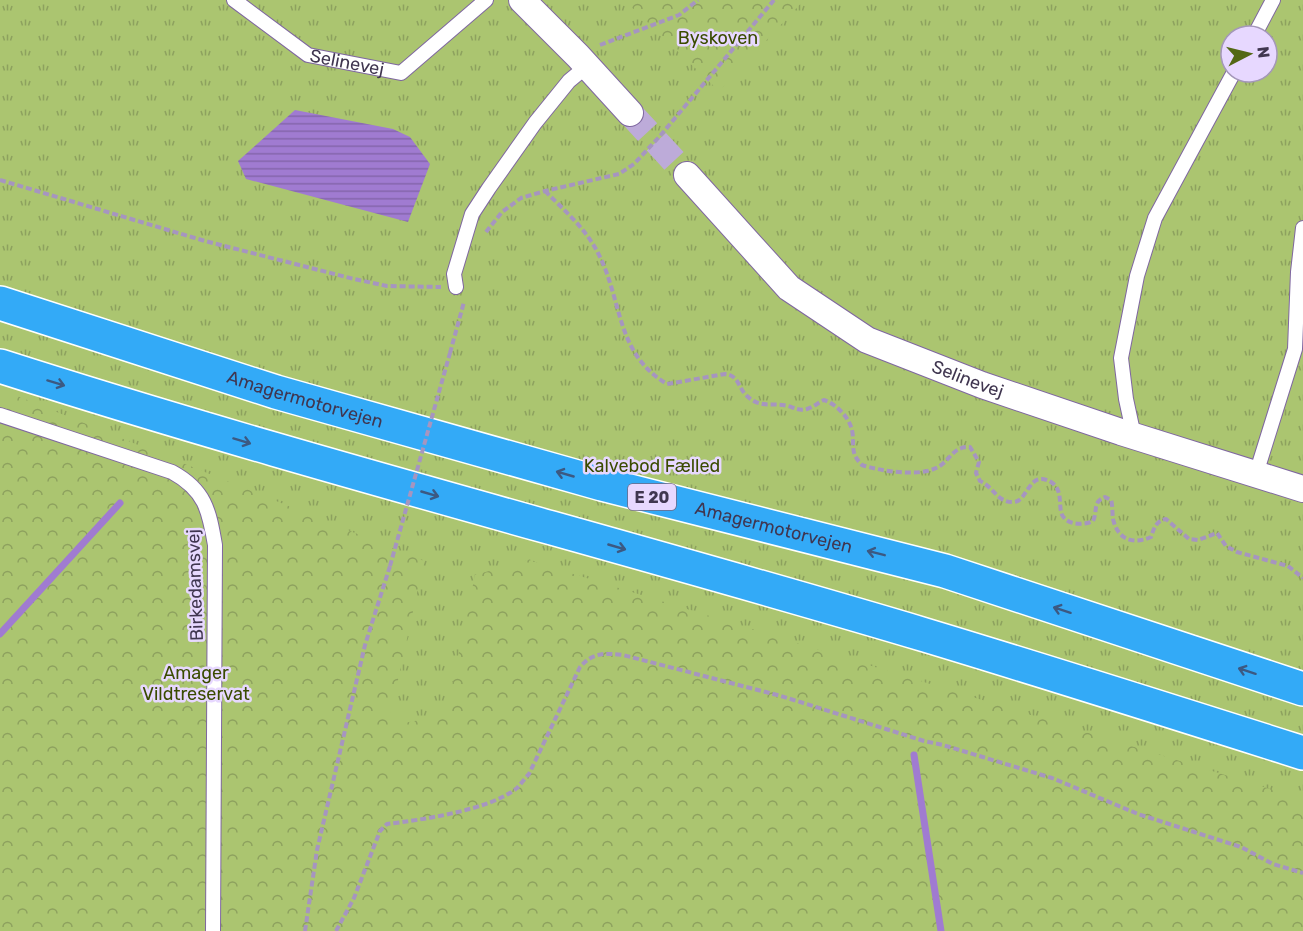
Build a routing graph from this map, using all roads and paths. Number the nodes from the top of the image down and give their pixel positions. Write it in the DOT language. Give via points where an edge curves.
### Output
graph roads {
  1 [pos="234,0"];
  2 [pos="486,0"];
  3 [pos="522,0"];
  4 [pos="698,0"];
  5 [pos="774,0"];
  6 [pos="1273,0"];
  7 [pos="1260,24"];
  8 [pos="582,61"];
  9 [pos="1228,84"];
  10 [pos="630,113"];
  11 [pos="687,175"];
  12 [pos="0,180"];
  13 [pos="545,191"];
  14 [pos="1303,228"];
  15 [pos="483,241"];
  16 [pos="462,287"];
  17 [pos="0,303"];
  18 [pos="0,366"];
  19 [pos="0,415"];
  20 [pos="1134,436"];
  21 [pos="1256,474"];
  22 [pos="1303,489"];
  23 [pos="1303,578"];
  24 [pos="1303,689"];
  25 [pos="1234,731"];
  26 [pos="1303,753"];
  27 [pos="1303,759"];
  28 [pos="1303,873"];
  29 [pos="213,931"];
  30 [pos="305,931"];
  31 [pos="336,931"];
  1 -- 2 [label="lane, Selinevej" via="308,55 401,73"];
  3 -- 8 [label="street"];
  4 -- 8 [label="path" via="679,15 610,40"];
  5 -- 13 [label="path" via="634,164 619,174"];
  6 -- 7 [label="lane"];
  8 -- 10 [label="street"];
  8 -- 16 [label="lane" via="472,214 454,274"];
  9 -- 20 [label="lane" via="1155,218 1137,276 1121,358"];
  11 -- 20 [label="street, Selinevej" via="789,288 867,340 982,385"];
  12 -- 16 [label="path" via="205,241 354,279 387,286"];
  13 -- 15 [label="path" via="521,198 502,212"];
  13 -- 23 [label="path" via="598,252 630,346 653,376 667,384 732,374 756,403 804,410 824,400 831,402 850,423 854,454 862,465 894,473 931,470 958,448 970,447 979,462 976,473 980,481 988,484 997,498 1017,502 1027,487 1043,479 1058,490 1061,512 1075,524 1093,521 1095,505 1105,496 1111,500 1116,528 1130,541 1151,537 1156,524 1166,519 1190,539 1217,533 1226,546 1237,552 1288,566"];
  14 -- 21 [label="lane" via="1295,349"];
  16 -- 30 [label="path, bridge" via="450,352 365,645 317,850"];
  24 -- 17 [label="highway, Amagermotorvejen / E 20, one-way" via="945,571 602,484 321,405"];
  18 -- 25 [label="highway, one-way" via="252,444 923,634"];
  19 -- 29 [label="lane, Birkedamsvej" via="172,472 193,486 209,512 215,557"];
  20 -- 21 [label="street, Selinevej"];
  21 -- 22 [label="street, Selinevej"];
  25 -- 26 [label="highway"];
  25 -- 27 [label="highway"];
  28 -- 31 [label="path" via="1273,864 1241,847 1138,814 1052,778 781,696 603,653 588,658 580,667 529,774 517,788 497,800 426,820 387,824 380,831 354,898"];
}
